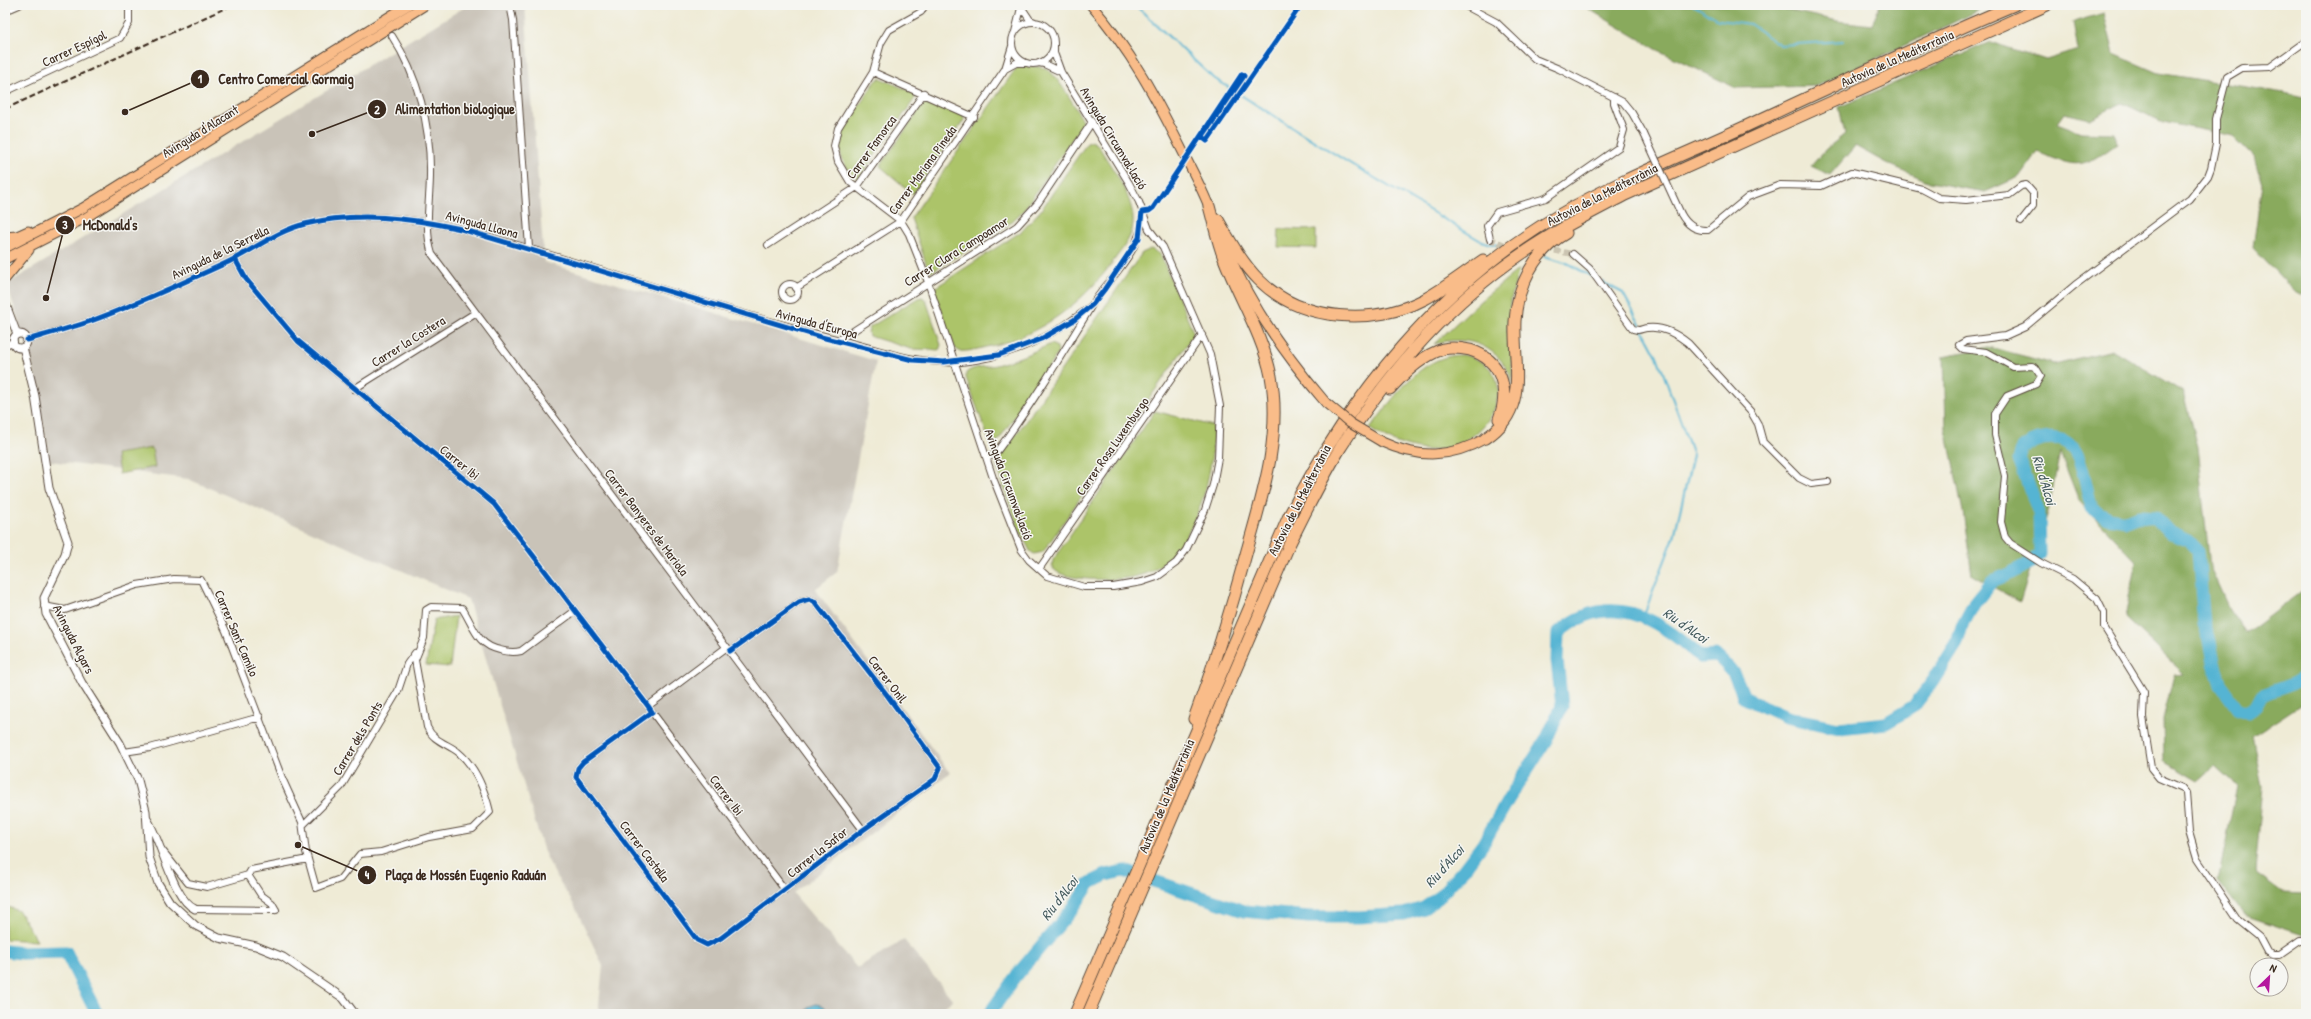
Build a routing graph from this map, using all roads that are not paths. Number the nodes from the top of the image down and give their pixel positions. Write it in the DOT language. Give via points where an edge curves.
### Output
graph roads {
  1 [pos="19,5"];
  2 [pos="129,5"];
  3 [pos="408,5"];
  4 [pos="426,5"];
  5 [pos="510,5"];
  6 [pos="925,5"];
  7 [pos="1091,5"];
  8 [pos="1464,5"];
  9 [pos="2014,5"];
  10 [pos="2047,5"];
  11 [pos="1020,7"];
  12 [pos="5,11"];
  13 [pos="1039,24"];
  14 [pos="1015,33"];
  15 [pos="392,36"];
  16 [pos="2306,41"];
  17 [pos="1012,42"];
  18 [pos="1054,44"];
  19 [pos="1028,63"];
  20 [pos="1037,63"];
  21 [pos="1005,69"];
  22 [pos="873,72"];
  23 [pos="1061,72"];
  24 [pos="5,92"];
  25 [pos="924,94"];
  26 [pos="1614,97"];
  27 [pos="974,117"];
  28 [pos="1092,122"];
  29 [pos="857,187"];
  30 [pos="1606,205"];
  31 [pos="1209,206"];
  32 [pos="1142,212"];
  33 [pos="58,221"];
  34 [pos="901,221"];
  35 [pos="2021,221"];
  36 [pos="429,222"];
  37 [pos="5,237"];
  38 [pos="1490,239"];
  39 [pos="768,245"];
  40 [pos="33,246"];
  41 [pos="1509,247"];
  42 [pos="5,248"];
  43 [pos="529,248"];
  44 [pos="1573,254"];
  45 [pos="5,258"];
  46 [pos="235,259"];
  47 [pos="6,278"];
  48 [pos="928,282"];
  49 [pos="796,288"];
  50 [pos="5,302"];
  51 [pos="1093,304"];
  52 [pos="475,313"];
  53 [pos="17,334"];
  54 [pos="1202,335"];
  55 [pos="839,340"];
  56 [pos="14,342"];
  57 [pos="25,344"];
  58 [pos="5,345"];
  59 [pos="953,362"];
  60 [pos="354,389"];
  61 [pos="1367,409"];
  62 [pos="1486,438"];
  63 [pos="987,458"];
  64 [pos="1828,482"];
  65 [pos="1039,569"];
  66 [pos="44,606"];
  67 [pos="575,611"];
  68 [pos="728,649"];
  69 [pos="416,652"];
  70 [pos="648,706"];
  71 [pos="652,712"];
  72 [pos="260,717"];
  73 [pos="1195,725"];
  74 [pos="124,752"];
  75 [pos="940,768"];
  76 [pos="146,818"];
  77 [pos="303,825"];
  78 [pos="863,830"];
  79 [pos="159,846"];
  80 [pos="308,858"];
  81 [pos="248,875"];
  82 [pos="785,890"];
  83 [pos="195,909"];
  84 [pos="2306,941"];
  85 [pos="702,944"];
  86 [pos="355,1014"];
  87 [pos="1075,1014"];
  88 [pos="1088,1014"];
  1 -- 12 [label="street"];
  2 -- 24 [label="street, Carrer Espígol" via="129,23 120,38"];
  3 -- 33 [label="main road, Avinguda d'Alacant"];
  4 -- 40 [label="main road, Avinguda d'Alacant" via="143,182"];
  5 -- 43 [label="street"];
  6 -- 22 [label="street, Avinguda Circumval·lació" via="921,12 889,30 880,43"];
  7 -- 31 [label="main road" via="1126,48 1147,80"];
  8 -- 26 [label="street" via="1496,22 1535,59"];
  9 -- 41 [label="highway, Autovia de la Mediterrània" via="1584,201"];
  10 -- 30 [label="highway, Autovia de la Mediterrània"];
  11 -- 13 [label="street" via="1030,20"];
  11 -- 14 [label="street"];
  13 -- 14 [label="street" via="1028,23"];
  13 -- 18 [label="street" via="1052,34"];
  14 -- 17 [label="street"];
  15 -- 36 [label="street, Carrer Banyeres de Mariola" via="412,72 426,122 430,172"];
  16 -- 84 [label="street" via="2270,67 2242,68 2227,77 2216,120 2216,144 2211,168 2208,176 2186,204 2075,285 2025,327 2005,336 1960,343 1962,349 1986,352 2013,367 2032,366 2040,376 2036,384 2008,396 1995,414 1994,424 2005,476 2002,530 2010,543 2073,579 2092,594 2101,606 2104,627 2144,692 2143,717 2151,768 2159,778 2182,788 2186,793 2189,832 2197,858 2238,920 2258,937 2267,952 2272,955 2279,955 2298,941"];
  17 -- 19 [label="street" via="1015,54"];
  17 -- 21 [label="street, Carrer Mariana Pineda"];
  18 -- 20 [label="street" via="1051,54"];
  18 -- 23 [label="street, Avinguda Circumval·lació" via="1054,53"];
  19 -- 20 [label="street"];
  19 -- 21 [label="street" via="1016,63"];
  20 -- 23 [label="street"];
  21 -- 27 [label="street, Carrer Mariana Pineda"];
  22 -- 25 [label="street"];
  22 -- 29 [label="street, Avinguda Circumval·lació" via="842,120 834,146 841,169"];
  23 -- 28 [label="street, Avinguda Circumval·lació"];
  25 -- 27 [label="street"];
  25 -- 29 [label="street, Carrer Famorca"];
  26 -- 35 [label="street, bridge" via="1623,102 1632,113 1681,214 1693,228 1708,230 1748,197 1780,185 1821,186 1852,172 1922,189 1939,198 1966,200 2009,195 2026,185 2033,193 2033,206"];
  26 -- 38 [label="street" via="1624,130 1619,147 1546,198 1497,212 1487,226"];
  27 -- 34 [label="street, Carrer Mariana Pineda"];
  28 -- 32 [label="street, Avinguda Circumval·lació" via="1129,183"];
  28 -- 48 [label="street, Carrer Clara Campoamor" via="1024,220 1009,233"];
  29 -- 34 [label="street, Avinguda Circumval·lació"];
  29 -- 39 [label="street, Carrer Famorca"];
  30 -- 61 [label="highway, Autovia de la Mediterrània" via="1546,238 1483,283 1437,326"];
  30 -- 62 [label="highway" via="1592,218 1563,234 1543,252 1529,270 1521,288 1516,316 1516,394 1503,422 1496,432"];
  31 -- 41 [label="highway" via="1239,256 1260,281 1295,304 1331,314 1350,316 1390,313 1425,299 1489,256"];
  31 -- 62 [label="main road, bridge" via="1233,265 1268,328 1295,367 1326,403 1350,423 1382,442 1408,451 1440,454 1467,448"];
  31 -- 73 [label="highway" via="1224,260 1262,347 1270,376 1274,430 1264,489 1232,607"];
  32 -- 51 [label="street" via="1139,238"];
  32 -- 54 [label="street, Avinguda Circumval·lació" via="1149,229 1163,247"];
  33 -- 37 [label="main road" via="17,236"];
  33 -- 42 [label="main road, Avinguda d'Alacant"];
  34 -- 48 [label="street, Avinguda Circumval·lació" via="909,234"];
  34 -- 49 [label="street, Carrer Mariana Pineda"];
  36 -- 43 [label="street, Avinguda Llaona"];
  36 -- 46 [label="street, Avinguda de la Serrella" via="368,217 305,224"];
  36 -- 52 [label="street, Carrer Banyeres de Mariola" via="432,254"];
  40 -- 45 [label="main road, Avinguda d'Alacant"];
  40 -- 47 [label="main road"];
  41 -- 73 [label="highway, Autovia de la Mediterrània" via="1438,307 1389,361 1351,410 1309,477 1288,518"];
  43 -- 55 [label="street, Avinguda d'Europa" via="821,337"];
  44 -- 64 [label="street" via="1590,269 1633,329 1663,330 1679,336 1688,343 1751,412 1758,424 1763,442 1799,478 1811,484"];
  45 -- 47 [label="main road" via="9,264"];
  46 -- 57 [label="street, Avinguda de la Serrella" via="97,318"];
  46 -- 60 [label="street, Carrer Ibi" via="246,279 290,334"];
  48 -- 55 [label="street, Carrer Clara Campoamor"];
  48 -- 59 [label="street, Avinguda Circumval·lació"];
  50 -- 53 [label="street"];
  51 -- 59 [label="street, Avinguda d'Europa" via="1060,329 1019,349 999,356"];
  51 -- 63 [label="street" via="1041,388 995,454"];
  52 -- 60 [label="street, Carrer la Costera"];
  52 -- 68 [label="street, Carrer Banyeres de Mariola"];
  53 -- 56 [label="street"];
  53 -- 57 [label="street" via="24,334"];
  54 -- 65 [label="street, Carrer Rosa Luxemburgo"];
  54 -- 65 [label="street, Avinguda Circumval·lació" via="1210,354 1220,406 1218,458 1205,510 1186,550 1176,563 1157,577 1113,588 1071,584 1047,576"];
  55 -- 59 [label="street, Avinguda d'Europa" via="913,360"];
  56 -- 57 [label="street" via="17,347"];
  56 -- 58 [label="street"];
  57 -- 66 [label="street, Avinguda Algars" via="49,488 68,542 65,554 47,590"];
  59 -- 63 [label="street, Avinguda Circumval·lació"];
  60 -- 67 [label="street, Carrer Ibi" via="494,504"];
  61 -- 62 [label="highway" via="1380,401 1414,365 1428,356 1443,350 1464,348 1487,358 1500,374 1504,385 1504,407 1499,420"];
  61 -- 88 [label="highway, Autovia de la Mediterrània" via="1324,476 1290,543"];
  63 -- 65 [label="street, Avinguda Circumval·lació" via="1013,532 1021,549"];
  66 -- 72 [label="street, Carrer Sant Camilo" via="64,610 155,581 201,580 226,631"];
  66 -- 74 [label="street, Avinguda Algars" via="51,625 82,683"];
  67 -- 69 [label="street, Carrer dels Ponts" via="521,650 514,652 492,648 481,641 462,608 431,607 426,610 424,638"];
  67 -- 70 [label="street, Carrer Ibi"];
  68 -- 70 [label="street"];
  68 -- 75 [label="street, Carrer Onil" via="799,602 809,599 818,604"];
  68 -- 78 [label="street, Carrer Banyeres de Mariola"];
  69 -- 77 [label="street, Carrer dels Ponts" via="407,664 398,692 341,786"];
  69 -- 80 [label="street" via="415,666 430,732 458,752 467,762 483,789 490,812 473,829 457,834 429,837 381,852 360,854 340,879 316,888"];
  70 -- 71 [label="street, Carrer Ibi"];
  71 -- 82 [label="street, Carrer Ibi"];
  71 -- 85 [label="street, Carrer Castalla" via="578,768 576,777"];
  72 -- 74 [label="street" via="150,748"];
  72 -- 77 [label="street" via="282,778"];
  73 -- 87 [label="highway, Autovia de la Mediterrània" via="1170,777 1161,810"];
  74 -- 76 [label="street, Avinguda Algars" via="141,790"];
  75 -- 78 [label="street, Carrer la Safor" via="935,779"];
  76 -- 79 [label="street, Avinguda Algars"];
  76 -- 86 [label="street, Avinguda Algars" via="149,857 155,877 170,902 190,921 219,938 256,946 283,957 343,998"];
  77 -- 80 [label="street"];
  78 -- 82 [label="street, Carrer la Safor"];
  79 -- 81 [label="street" via="188,883 207,887"];
  79 -- 83 [label="street, Avinguda Algars" via="185,901"];
  80 -- 81 [label="street" via="250,870"];
  81 -- 83 [label="street" via="261,895 272,903 276,910"];
  82 -- 85 [label="street, Carrer la Safor" via="713,944"];
}
